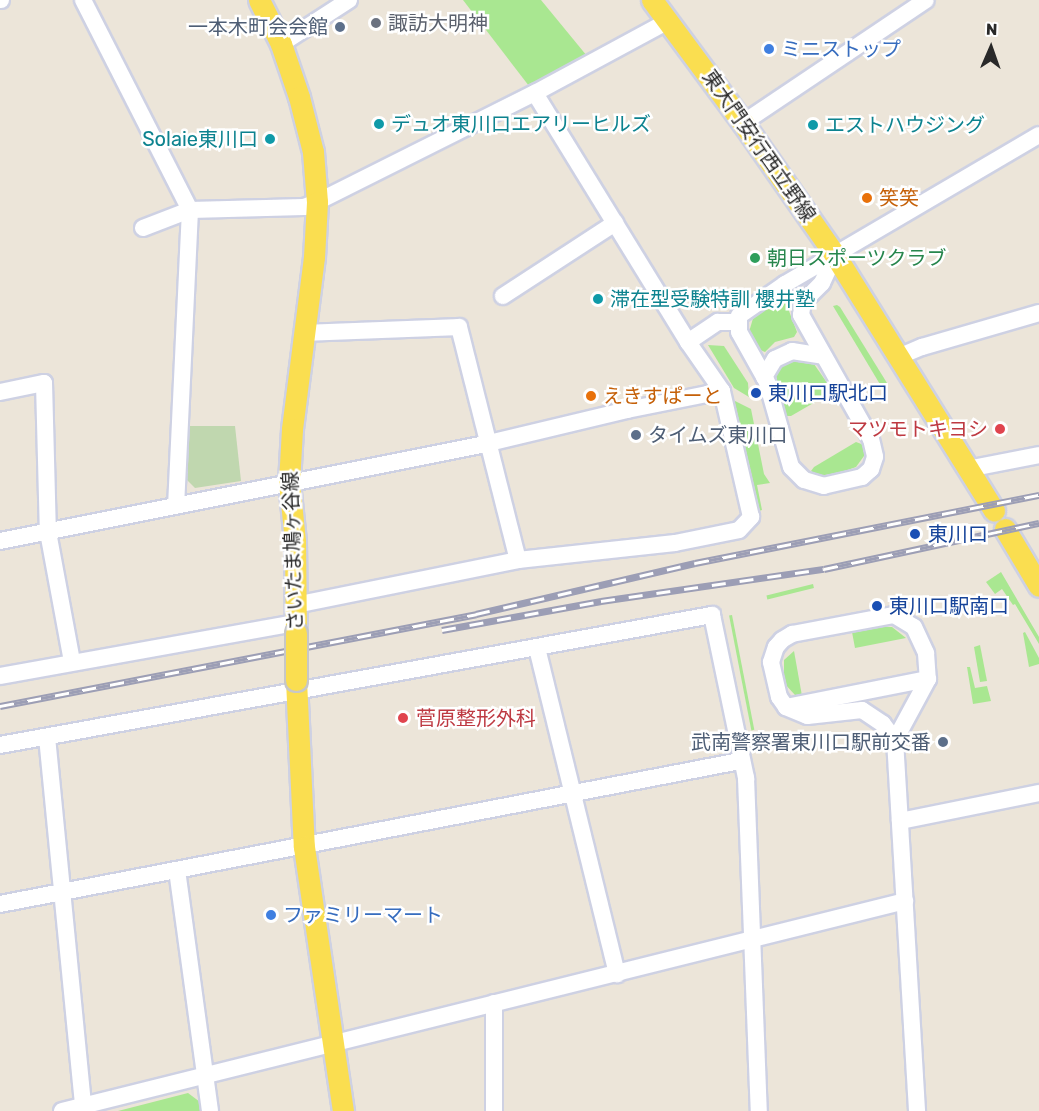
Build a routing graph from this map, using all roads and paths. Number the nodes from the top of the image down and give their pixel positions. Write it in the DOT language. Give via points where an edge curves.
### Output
graph roads {
  1 [pos="83,0"];
  2 [pos="259,0"];
  3 [pos="349,0"];
  4 [pos="652,0"];
  5 [pos="926,0"];
  6 [pos="668,21"];
  7 [pos="281,44"];
  8 [pos="535,93"];
  9 [pos="743,123"];
  10 [pos="1039,135"];
  11 [pos="317,202"];
  12 [pos="190,210"];
  13 [pos="615,223"];
  14 [pos="143,228"];
  15 [pos="835,255"];
  16 [pos="503,296"];
  17 [pos="1039,313"];
  18 [pos="737,322"];
  19 [pos="304,333"];
  20 [pos="688,342"];
  21 [pos="822,356"];
  22 [pos="898,357"];
  23 [pos="764,377"];
  24 [pos="722,391"];
  25 [pos="0,392"];
  26 [pos="489,443"];
  27 [pos="1039,455"];
  28 [pos="967,469"];
  29 [pos="289,482"];
  30 [pos="176,506"];
  31 [pos="994,510"];
  32 [pos="1005,528"];
  33 [pos="48,532"];
  34 [pos="0,541"];
  35 [pos="518,560"];
  36 [pos="1032,560"];
  37 [pos="1039,586"];
  38 [pos="296,620"];
  39 [pos="537,648"];
  40 [pos="72,662"];
  41 [pos="0,676"];
  42 [pos="928,679"];
  43 [pos="296,685"];
  44 [pos="786,707"];
  45 [pos="47,737"];
  46 [pos="895,740"];
  47 [pos="0,745"];
  48 [pos="740,760"];
  49 [pos="573,792"];
  50 [pos="1039,793"];
  51 [pos="900,821"];
  52 [pos="304,847"];
  53 [pos="177,870"];
  54 [pos="61,891"];
  55 [pos="905,901"];
  56 [pos="0,904"];
  57 [pos="752,940"];
  58 [pos="617,974"];
  59 [pos="494,1003"];
  60 [pos="334,1045"];
  61 [pos="206,1075"];
  62 [pos="84,1108"];
  63 [pos="62,1111"];
  64 [pos="210,1111"];
  65 [pos="343,1111"];
  66 [pos="494,1111"];
  67 [pos="759,1111"];
  68 [pos="917,1111"];
  1 -- 12 [label="street"];
  2 -- 7 [label="main road, さいたま鳩ヶ谷線"];
  3 -- 7 [label="street"];
  4 -- 6 [label="main road, 東大門安行西立野線"];
  5 -- 9 [label="street"];
  6 -- 8 [label="street"];
  6 -- 9 [label="main road, 東大門安行西立野線"];
  7 -- 11 [label="main road, さいたま鳩ヶ谷線" via="313,152"];
  8 -- 11 [label="street"];
  8 -- 13 [label="street"];
  9 -- 15 [label="main road, 東大門安行西立野線"];
  10 -- 15 [label="street"];
  11 -- 12 [label="street" via="304,207"];
  11 -- 19 [label="main road, さいたま鳩ヶ谷線"];
  12 -- 14 [label="street"];
  12 -- 30 [label="street"];
  13 -- 16 [label="street"];
  13 -- 20 [label="street"];
  15 -- 18 [label="street" via="741,312"];
  15 -- 21 [label="street" via="822,283 803,302 801,315"];
  15 -- 22 [label="main road, 東大門安行西立野線"];
  17 -- 22 [label="street"];
  18 -- 20 [label="street" via="718,322"];
  18 -- 23 [label="street" via="743,342"];
  19 -- 26 [label="street" via="459,327"];
  19 -- 29 [label="main road, さいたま鳩ヶ谷線"];
  20 -- 24 [label="street"];
  21 -- 23 [label="street" via="792,351 776,359"];
  21 -- 23 [label="street" via="874,448 873,466 862,477 824,486 796,474 789,463"];
  22 -- 28 [label="main road, 東大門安行西立野線"];
  24 -- 26 [label="street"];
  24 -- 35 [label="street" via="751,517 748,523 739,530 675,543"];
  25 -- 33 [label="street" via="44,383"];
  26 -- 29 [label="street"];
  26 -- 35 [label="street"];
  27 -- 28 [label="street"];
  28 -- 31 [label="main road, 東大門安行西立野線"];
  29 -- 30 [label="street"];
  29 -- 38 [label="main road, さいたま鳩ヶ谷線" via="295,541"];
  30 -- 33 [label="street"];
  32 -- 36 [label="main road"];
  33 -- 34 [label="street"];
  33 -- 40 [label="street"];
  35 -- 38 [label="street"];
  36 -- 37 [label="main road"];
  38 -- 40 [label="street"];
  38 -- 43 [label="main road, さいたま鳩ヶ谷線, bridge"];
  39 -- 43 [label="street"];
  39 -- 48 [label="street" via="712,615"];
  39 -- 49 [label="street"];
  40 -- 41 [label="street"];
  42 -- 44 [label="street"];
  42 -- 44 [label="street" via="926,654 914,627 894,615 880,616 792,634 782,640 771,662 779,697"];
  42 -- 46 [label="street"];
  43 -- 45 [label="street"];
  43 -- 52 [label="main road, さいたま鳩ヶ谷線"];
  44 -- 46 [label="street" via="807,716 862,710 883,724"];
  45 -- 47 [label="street"];
  45 -- 54 [label="street"];
  46 -- 51 [label="street"];
  48 -- 49 [label="street"];
  48 -- 57 [label="street" via="746,778"];
  49 -- 52 [label="street"];
  49 -- 58 [label="street"];
  50 -- 51 [label="street"];
  51 -- 55 [label="street"];
  52 -- 53 [label="street"];
  52 -- 60 [label="main road, さいたま鳩ヶ谷線"];
  53 -- 54 [label="street"];
  53 -- 61 [label="street"];
  54 -- 56 [label="street"];
  54 -- 62 [label="street"];
  55 -- 57 [label="street"];
  55 -- 68 [label="street"];
  57 -- 58 [label="street"];
  57 -- 67 [label="street"];
  58 -- 59 [label="street"];
  59 -- 60 [label="street"];
  59 -- 66 [label="street"];
  60 -- 61 [label="street"];
  60 -- 65 [label="main road, さいたま鳩ヶ谷線"];
  61 -- 62 [label="street"];
  61 -- 64 [label="street"];
  62 -- 63 [label="street"];
}
